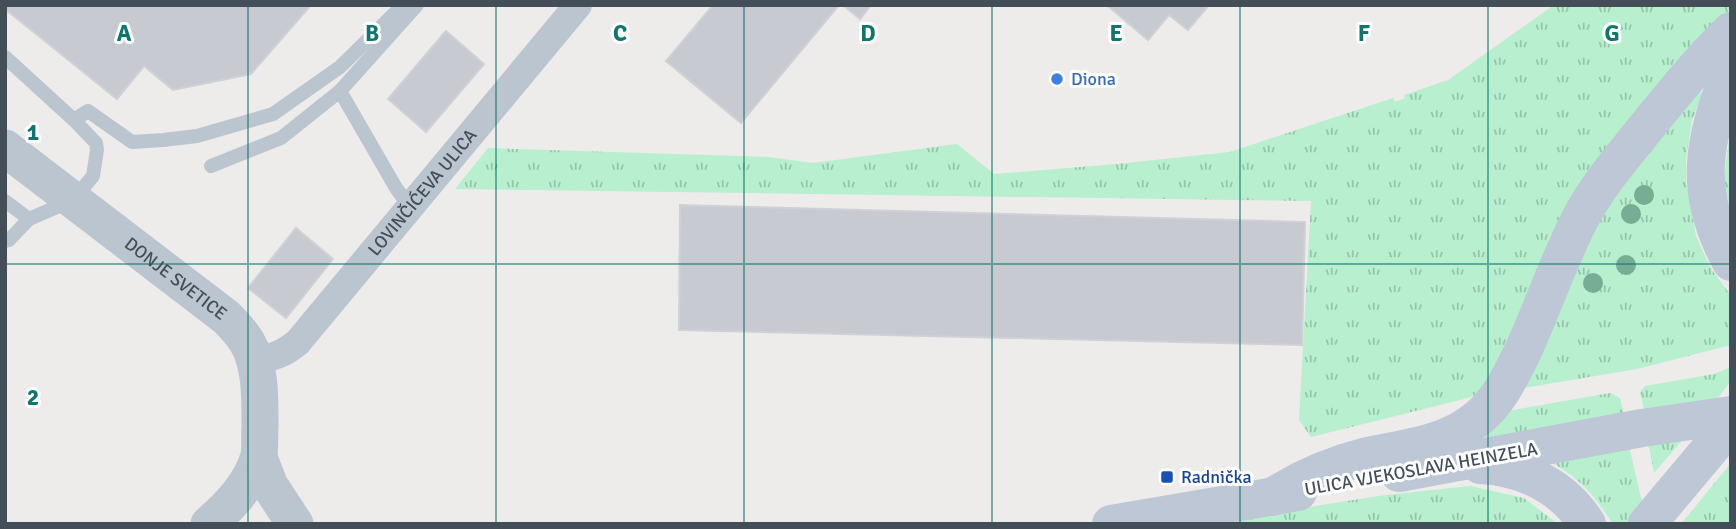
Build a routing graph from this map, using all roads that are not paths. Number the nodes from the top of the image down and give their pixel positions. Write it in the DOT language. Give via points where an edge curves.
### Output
graph roads {
  1 [pos="403,5"];
  2 [pos="417,5"];
  3 [pos="578,5"];
  4 [pos="1731,31"];
  5 [pos="5,57"];
  6 [pos="1731,68"];
  7 [pos="341,91"];
  8 [pos="74,120"];
  9 [pos="5,148"];
  10 [pos="211,166"];
  11 [pos="5,201"];
  12 [pos="73,201"];
  13 [pos="410,207"];
  14 [pos="29,219"];
  15 [pos="5,241"];
  16 [pos="1731,262"];
  17 [pos="254,360"];
  18 [pos="1731,415"];
  19 [pos="1731,424"];
  20 [pos="259,458"];
  21 [pos="1447,465"];
  22 [pos="1272,497"];
  23 [pos="209,524"];
  24 [pos="295,524"];
  25 [pos="1111,524"];
  26 [pos="1587,524"];
  27 [pos="1647,524"];
  1 -- 8 [label="lane" via="340,67 273,114 197,136 132,142 88,111"];
  2 -- 7 [label="lane"];
  3 -- 13 [label="street, LOVINČIĆEVA ULICA"];
  4 -- 22 [label="main road" via="1611,172 1583,214 1508,383 1492,405 1466,428 1447,437 1324,469"];
  5 -- 8 [label="lane"];
  6 -- 16 [label="main road" via="1709,133 1705,166 1711,219"];
  7 -- 10 [label="lane" via="281,138"];
  7 -- 13 [label="lane"];
  8 -- 12 [label="lane" via="97,150 93,177"];
  9 -- 12 [label="street, DONJE SVETICE"];
  11 -- 14 [label="lane"];
  12 -- 14 [label="lane"];
  12 -- 17 [label="street, DONJE SVETICE" via="226,317 238,328"];
  13 -- 17 [label="street, LOVINČIĆEVA ULICA" via="298,342 282,354"];
  14 -- 15 [label="lane"];
  17 -- 20 [label="street, DONJE SVETICE"];
  18 -- 21 [label="main road, ULICA VJEKOSLAVA HEINZELA"];
  19 -- 27 [label="main road"];
  20 -- 23 [label="street" via="234,501"];
  20 -- 24 [label="street" via="270,486"];
  21 -- 22 [label="main road, ULICA VJEKOSLAVA HEINZELA"];
  21 -- 26 [label="main road" via="1515,470 1546,483 1579,510"];
  22 -- 25 [label="main road, ULICA VJEKOSLAVA HEINZELA"];
}
